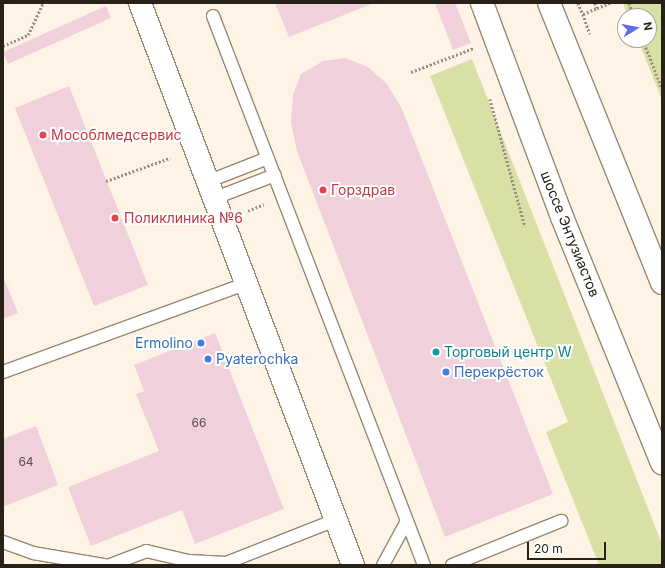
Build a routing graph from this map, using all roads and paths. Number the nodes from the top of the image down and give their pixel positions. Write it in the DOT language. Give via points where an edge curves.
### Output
graph roads {
  1 [pos="43,3"];
  2 [pos="140,3"];
  3 [pos="482,3"];
  4 [pos="550,3"];
  5 [pos="578,3"];
  6 [pos="595,3"];
  7 [pos="610,3"];
  8 [pos="597,8"];
  9 [pos="213,16"];
  10 [pos="3,46"];
  11 [pos="646,48"];
  12 [pos="477,55"];
  13 [pos="411,72"];
  14 [pos="662,88"];
  15 [pos="488,92"];
  16 [pos="170,158"];
  17 [pos="268,158"];
  18 [pos="274,175"];
  19 [pos="106,180"];
  20 [pos="212,190"];
  21 [pos="525,226"];
  22 [pos="247,283"];
  23 [pos="662,283"];
  24 [pos="3,372"];
  25 [pos="662,463"];
  26 [pos="336,520"];
  27 [pos="407,521"];
  28 [pos="561,521"];
  29 [pos="3,542"];
  30 [pos="226,564"];
  31 [pos="105,565"];
  32 [pos="110,565"];
  33 [pos="353,565"];
  34 [pos="384,565"];
  35 [pos="424,565"];
  36 [pos="452,565"];
  1 -- 10 [label="path" via="28,35"];
  2 -- 20 [label="main road"];
  3 -- 25 [label="main road, шоссе Энтузиастов" via="562,217"];
  4 -- 23 [label="main road"];
  5 -- 8 [label="path" via="583,14"];
  6 -- 8 [label="path"];
  7 -- 8 [label="path"];
  9 -- 17 [label="lane"];
  11 -- 14 [label="path"];
  12 -- 13 [label="path" via="475,48"];
  15 -- 21 [label="path"];
  16 -- 19 [label="path"];
  17 -- 18 [label="lane"];
  17 -- 20 [label="lane"];
  18 -- 20 [label="lane"];
  18 -- 27 [label="lane"];
  20 -- 22 [label="main road"];
  22 -- 24 [label="lane"];
  22 -- 26 [label="main road"];
  26 -- 30 [label="lane"];
  26 -- 33 [label="main road"];
  27 -- 34 [label="lane"];
  27 -- 35 [label="lane"];
  28 -- 36 [label="lane"];
  29 -- 31 [label="lane" via="33,553"];
  30 -- 32 [label="lane" via="189,561 146,551"];
}
